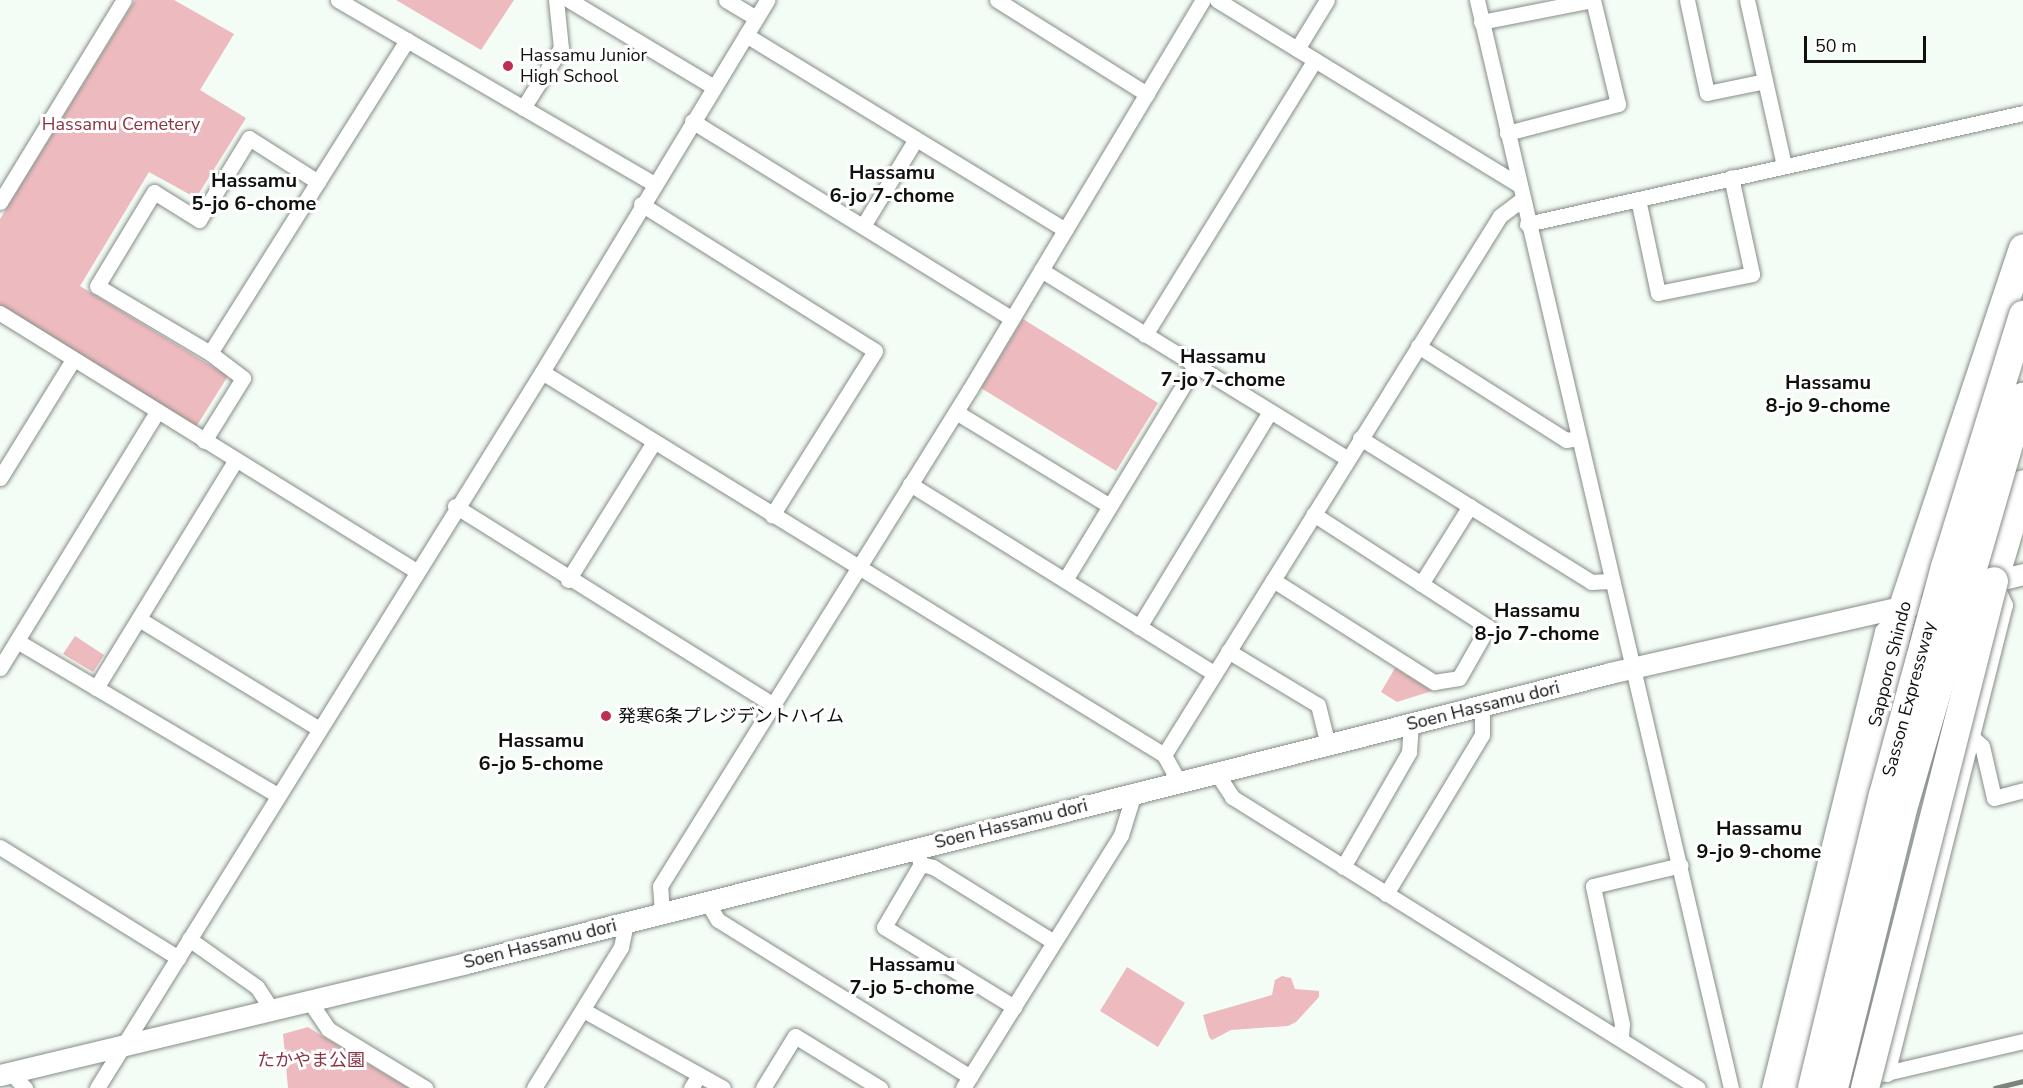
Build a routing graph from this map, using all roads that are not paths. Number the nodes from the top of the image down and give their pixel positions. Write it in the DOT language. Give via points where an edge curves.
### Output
graph roads {
  1 [pos="124,0"];
  2 [pos="338,0"];
  3 [pos="556,0"];
  4 [pos="569,0"];
  5 [pos="726,0"];
  6 [pos="767,0"];
  7 [pos="997,0"];
  8 [pos="1203,0"];
  9 [pos="1217,0"];
  10 [pos="1327,0"];
  11 [pos="1477,0"];
  12 [pos="1593,0"];
  13 [pos="1687,0"];
  14 [pos="1747,0"];
  15 [pos="756,18"];
  16 [pos="1481,22"];
  17 [pos="746,35"];
  18 [pos="407,40"];
  19 [pos="1297,49"];
  20 [pos="1315,60"];
  21 [pos="1765,81"];
  22 [pos="714,87"];
  23 [pos="1147,94"];
  24 [pos="522,108"];
  25 [pos="2023,113"];
  26 [pos="692,121"];
  27 [pos="1507,133"];
  28 [pos="916,139"];
  29 [pos="1784,165"];
  30 [pos="1731,177"];
  31 [pos="318,182"];
  32 [pos="654,184"];
  33 [pos="1520,192"];
  34 [pos="1638,198"];
  35 [pos="0,202"];
  36 [pos="641,204"];
  37 [pos="1527,224"];
  38 [pos="863,226"];
  39 [pos="1065,230"];
  40 [pos="2023,249"];
  41 [pos="1041,270"];
  42 [pos="0,313"];
  43 [pos="2023,315"];
  44 [pos="1012,319"];
  45 [pos="1145,335"];
  46 [pos="1418,346"];
  47 [pos="210,352"];
  48 [pos="73,360"];
  49 [pos="1195,366"];
  50 [pos="542,372"];
  51 [pos="2023,397"];
  52 [pos="956,412"];
  53 [pos="156,413"];
  54 [pos="1269,413"];
  55 [pos="1360,438"];
  56 [pos="1578,438"];
  57 [pos="204,441"];
  58 [pos="654,441"];
  59 [pos="1347,458"];
  60 [pos="235,461"];
  61 [pos="0,478"];
  62 [pos="910,484"];
  63 [pos="2023,484"];
  64 [pos="455,506"];
  65 [pos="1110,506"];
  66 [pos="1470,506"];
  67 [pos="1313,514"];
  68 [pos="772,515"];
  69 [pos="858,567"];
  70 [pos="416,571"];
  71 [pos="2023,574"];
  72 [pos="568,580"];
  73 [pos="1065,580"];
  74 [pos="1273,580"];
  75 [pos="1611,581"];
  76 [pos="1994,581"];
  77 [pos="1421,584"];
  78 [pos="1903,607"];
  79 [pos="139,619"];
  80 [pos="1139,627"];
  81 [pos="17,641"];
  82 [pos="1228,651"];
  83 [pos="0,668"];
  84 [pos="1633,668"];
  85 [pos="1214,673"];
  86 [pos="96,688"];
  87 [pos="772,704"];
  88 [pos="1482,706"];
  89 [pos="1411,724"];
  90 [pos="319,729"];
  91 [pos="1972,737"];
  92 [pos="1328,745"];
  93 [pos="1164,755"];
  94 [pos="1216,772"];
  95 [pos="1179,782"];
  96 [pos="2023,790"];
  97 [pos="1134,793"];
  98 [pos="277,795"];
  99 [pos="2,852"];
  100 [pos="918,856"];
  101 [pos="1681,865"];
  102 [pos="1343,867"];
  103 [pos="1386,894"];
  104 [pos="707,902"];
  105 [pos="662,914"];
  106 [pos="626,923"];
  107 [pos="189,939"];
  108 [pos="1054,942"];
  109 [pos="178,958"];
  110 [pos="310,1002"];
  111 [pos="1014,1007"];
  112 [pos="272,1010"];
  113 [pos="584,1010"];
  114 [pos="1621,1037"];
  115 [pos="2023,1041"];
  116 [pos="126,1043"];
  117 [pos="12,1079"];
  118 [pos="695,1081"];
  119 [pos="1876,1081"];
  120 [pos="967,1082"];
  121 [pos="871,1086"];
  122 [pos="97,1088"];
  123 [pos="425,1088"];
  124 [pos="534,1088"];
  125 [pos="723,1088"];
  126 [pos="763,1088"];
  127 [pos="1698,1088"];
  128 [pos="1731,1088"];
  129 [pos="1769,1088"];
  130 [pos="1786,1088"];
  131 [pos="1812,1088"];
  132 [pos="1822,1088"];
  133 [pos="1834,1088"];
  1 -- 35 [label="street"];
  2 -- 18 [label="street"];
  3 -- 24 [label="street" via="561,48"];
  4 -- 22 [label="street"];
  5 -- 15 [label="street"];
  6 -- 15 [label="street"];
  7 -- 23 [label="street"];
  8 -- 23 [label="street"];
  9 -- 19 [label="street"];
  10 -- 19 [label="street"];
  11 -- 16 [label="street"];
  12 -- 16 [label="street"];
  12 -- 27 [label="street" via="1618,104"];
  13 -- 21 [label="street" via="1707,93"];
  14 -- 21 [label="street"];
  15 -- 17 [label="street"];
  16 -- 27 [label="street"];
  17 -- 22 [label="street"];
  17 -- 28 [label="street"];
  18 -- 24 [label="street"];
  18 -- 31 [label="street"];
  19 -- 20 [label="street"];
  20 -- 33 [label="street"];
  20 -- 45 [label="street"];
  21 -- 29 [label="street"];
  22 -- 26 [label="street"];
  23 -- 39 [label="street"];
  24 -- 32 [label="street"];
  25 -- 29 [label="street"];
  26 -- 32 [label="street"];
  26 -- 38 [label="street"];
  27 -- 33 [label="street"];
  28 -- 38 [label="street"];
  28 -- 39 [label="street"];
  29 -- 30 [label="street"];
  30 -- 34 [label="street"];
  30 -- 34 [label="street" via="1752,274 1658,293"];
  31 -- 47 [label="street"];
  31 -- 47 [label="street" via="249,138 199,220 154,192 97,286"];
  32 -- 36 [label="street"];
  33 -- 37 [label="street"];
  33 -- 46 [label="street" via="1500,216"];
  34 -- 37 [label="street"];
  36 -- 50 [label="street"];
  36 -- 68 [label="street" via="875,351"];
  37 -- 56 [label="street"];
  38 -- 44 [label="street"];
  39 -- 41 [label="street"];
  40 -- 78 [label="highway, Sapporo Shindo"];
  41 -- 44 [label="street"];
  41 -- 45 [label="street"];
  42 -- 48 [label="street"];
  43 -- 131 [label="highway, Sasson Expressway, bridge" via="1941,579"];
  44 -- 52 [label="street"];
  45 -- 49 [label="street"];
  46 -- 55 [label="street"];
  46 -- 56 [label="street" via="1566,440"];
  47 -- 57 [label="street" via="243,378"];
  48 -- 53 [label="street"];
  48 -- 61 [label="street"];
  49 -- 54 [label="street"];
  49 -- 65 [label="street"];
  50 -- 58 [label="street"];
  50 -- 64 [label="street"];
  51 -- 133 [label="highway, Sasson Expressway, bridge" via="1905,802"];
  52 -- 62 [label="street"];
  52 -- 65 [label="street"];
  53 -- 57 [label="street"];
  53 -- 81 [label="street"];
  54 -- 59 [label="street"];
  54 -- 80 [label="street"];
  55 -- 59 [label="street"];
  55 -- 66 [label="street"];
  56 -- 75 [label="street"];
  57 -- 60 [label="street"];
  58 -- 68 [label="street"];
  58 -- 72 [label="street"];
  59 -- 67 [label="street"];
  60 -- 70 [label="street"];
  60 -- 79 [label="street"];
  62 -- 69 [label="street"];
  62 -- 73 [label="street"];
  63 -- 76 [label="highway"];
  64 -- 70 [label="street"];
  64 -- 72 [label="street"];
  65 -- 73 [label="street"];
  66 -- 75 [label="street" via="1591,582"];
  66 -- 77 [label="street"];
  67 -- 74 [label="street"];
  67 -- 77 [label="street"];
  68 -- 69 [label="street"];
  69 -- 87 [label="street"];
  69 -- 93 [label="street"];
  70 -- 90 [label="street"];
  71 -- 76 [label="street, Soen Hassamu dori"];
  72 -- 87 [label="street"];
  73 -- 80 [label="street"];
  74 -- 77 [label="street" via="1434,682 1459,678 1488,627"];
  74 -- 82 [label="street"];
  75 -- 84 [label="street"];
  76 -- 78 [label="street, Soen Hassamu dori"];
  76 -- 91 [label="street" via="2005,604"];
  76 -- 119 [label="highway, bridge"];
  78 -- 84 [label="street, Soen Hassamu dori"];
  78 -- 129 [label="street" via="1882,631"];
  78 -- 130 [label="highway, Sapporo Shindo"];
  79 -- 86 [label="street"];
  79 -- 90 [label="street"];
  80 -- 85 [label="street"];
  81 -- 83 [label="street"];
  81 -- 86 [label="street"];
  82 -- 85 [label="street"];
  82 -- 92 [label="street" via="1318,705"];
  84 -- 88 [label="street, Soen Hassamu dori"];
  84 -- 101 [label="street"];
  85 -- 93 [label="street"];
  86 -- 98 [label="street"];
  87 -- 105 [label="street" via="660,886"];
  88 -- 89 [label="street, Soen Hassamu dori"];
  88 -- 103 [label="street" via="1482,735"];
  89 -- 92 [label="street, Soen Hassamu dori"];
  89 -- 102 [label="street" via="1409,752"];
  90 -- 98 [label="street"];
  91 -- 96 [label="street" via="1982,746 1994,798"];
  91 -- 119 [label="street"];
  92 -- 94 [label="street, Soen Hassamu dori"];
  93 -- 95 [label="street"];
  94 -- 95 [label="street, Soen Hassamu dori"];
  94 -- 102 [label="street" via="1232,797"];
  95 -- 97 [label="street, Soen Hassamu dori"];
  97 -- 100 [label="street, Soen Hassamu dori"];
  97 -- 108 [label="street" via="1121,835"];
  98 -- 107 [label="street"];
  99 -- 109 [label="street"];
  100 -- 104 [label="street, Soen Hassamu dori"];
  100 -- 108 [label="street"];
  100 -- 111 [label="street" via="884,927"];
  101 -- 114 [label="street" via="1593,886 1622,1024"];
  101 -- 128 [label="street"];
  102 -- 103 [label="street"];
  103 -- 114 [label="street"];
  104 -- 105 [label="street, Soen Hassamu dori"];
  104 -- 120 [label="street" via="718,920"];
  105 -- 106 [label="street, Soen Hassamu dori"];
  106 -- 110 [label="street, Soen Hassamu dori"];
  106 -- 113 [label="street" via="621,947"];
  107 -- 109 [label="street"];
  107 -- 112 [label="street" via="257,987"];
  108 -- 111 [label="street"];
  109 -- 116 [label="street"];
  110 -- 112 [label="street, Soen Hassamu dori"];
  110 -- 123 [label="street" via="328,1029"];
  111 -- 120 [label="street"];
  112 -- 116 [label="street, Soen Hassamu dori"];
  113 -- 118 [label="street"];
  113 -- 124 [label="street"];
  114 -- 127 [label="street"];
  115 -- 119 [label="street"];
  116 -- 117 [label="street, Soen Hassamu dori"];
  116 -- 122 [label="street"];
  118 -- 125 [label="street"];
  119 -- 132 [label="street"];
  121 -- 126 [label="street" via="795,1036"];
}
